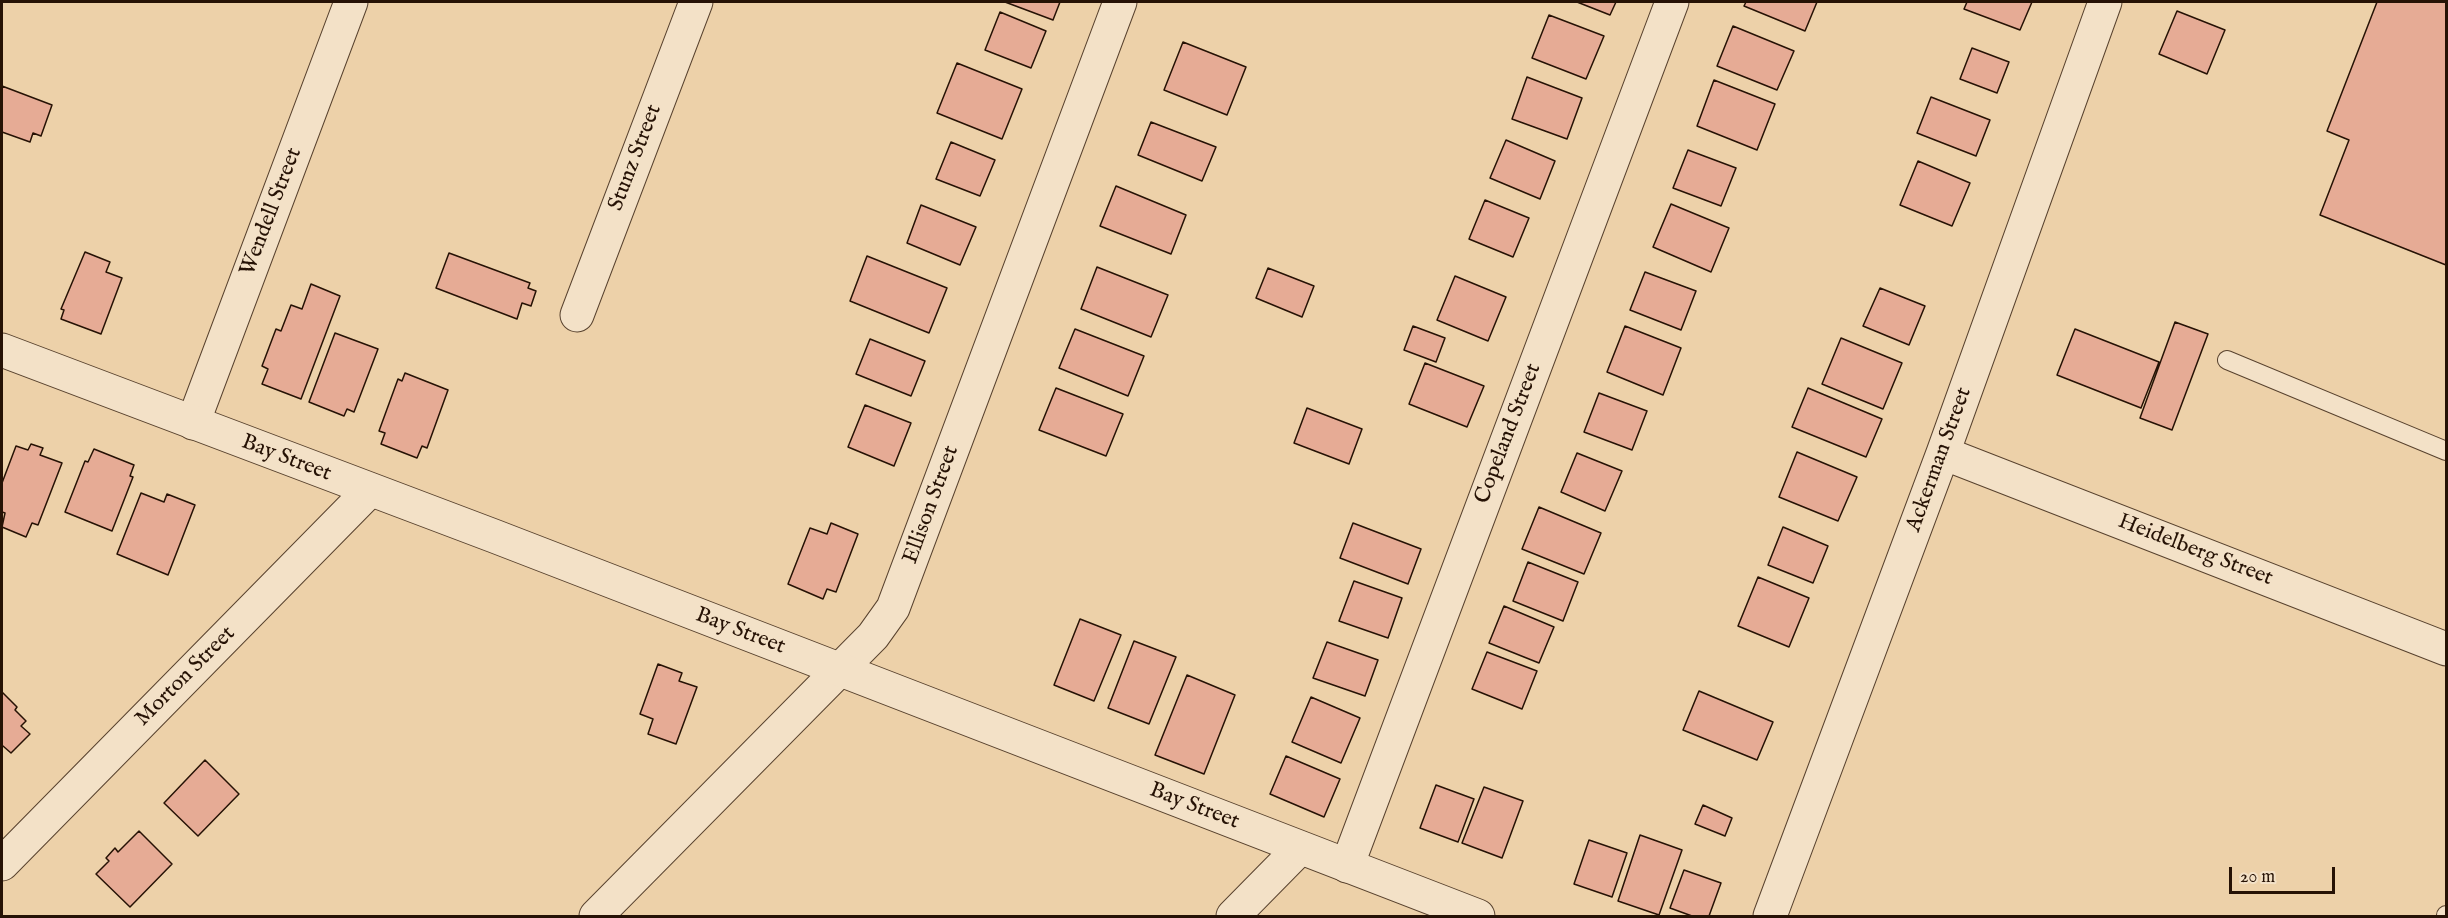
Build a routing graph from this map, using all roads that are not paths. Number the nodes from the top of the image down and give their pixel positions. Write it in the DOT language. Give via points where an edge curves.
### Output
graph roads {
  1 [pos="351,2"];
  2 [pos="696,2"];
  3 [pos="1120,2"];
  4 [pos="1672,2"];
  5 [pos="2105,2"];
  6 [pos="577,315"];
  7 [pos="2,350"];
  8 [pos="2227,360"];
  9 [pos="193,423"];
  10 [pos="2446,451"];
  11 [pos="1943,453"];
  12 [pos="370,490"];
  13 [pos="2446,649"];
  14 [pos="838,670"];
  15 [pos="1300,848"];
  16 [pos="2,864"];
  17 [pos="1347,866"];
  18 [pos="596,916"];
  19 [pos="1233,916"];
  20 [pos="1478,916"];
  21 [pos="1770,916"];
  1 -- 9 [label="street, Wendell Street"];
  2 -- 6 [label="street, Stunz Street"];
  3 -- 14 [label="street, Ellison Street" via="893,608 873,636"];
  4 -- 17 [label="street, Copeland Street"];
  5 -- 11 [label="street, Ackerman Street"];
  7 -- 9 [label="street, Bay Street"];
  8 -- 10 [label="lane"];
  9 -- 12 [label="street, Bay Street"];
  11 -- 13 [label="street, Heidelberg Street"];
  11 -- 21 [label="street, Ackerman Street"];
  12 -- 14 [label="street, Bay Street"];
  12 -- 16 [label="street, Morton Street"];
  14 -- 15 [label="street, Bay Street"];
  14 -- 18 [label="street, Ellison Street"];
  15 -- 17 [label="street, Bay Street"];
  15 -- 19 [label="street"];
  17 -- 20 [label="street, Bay Street"];
}
